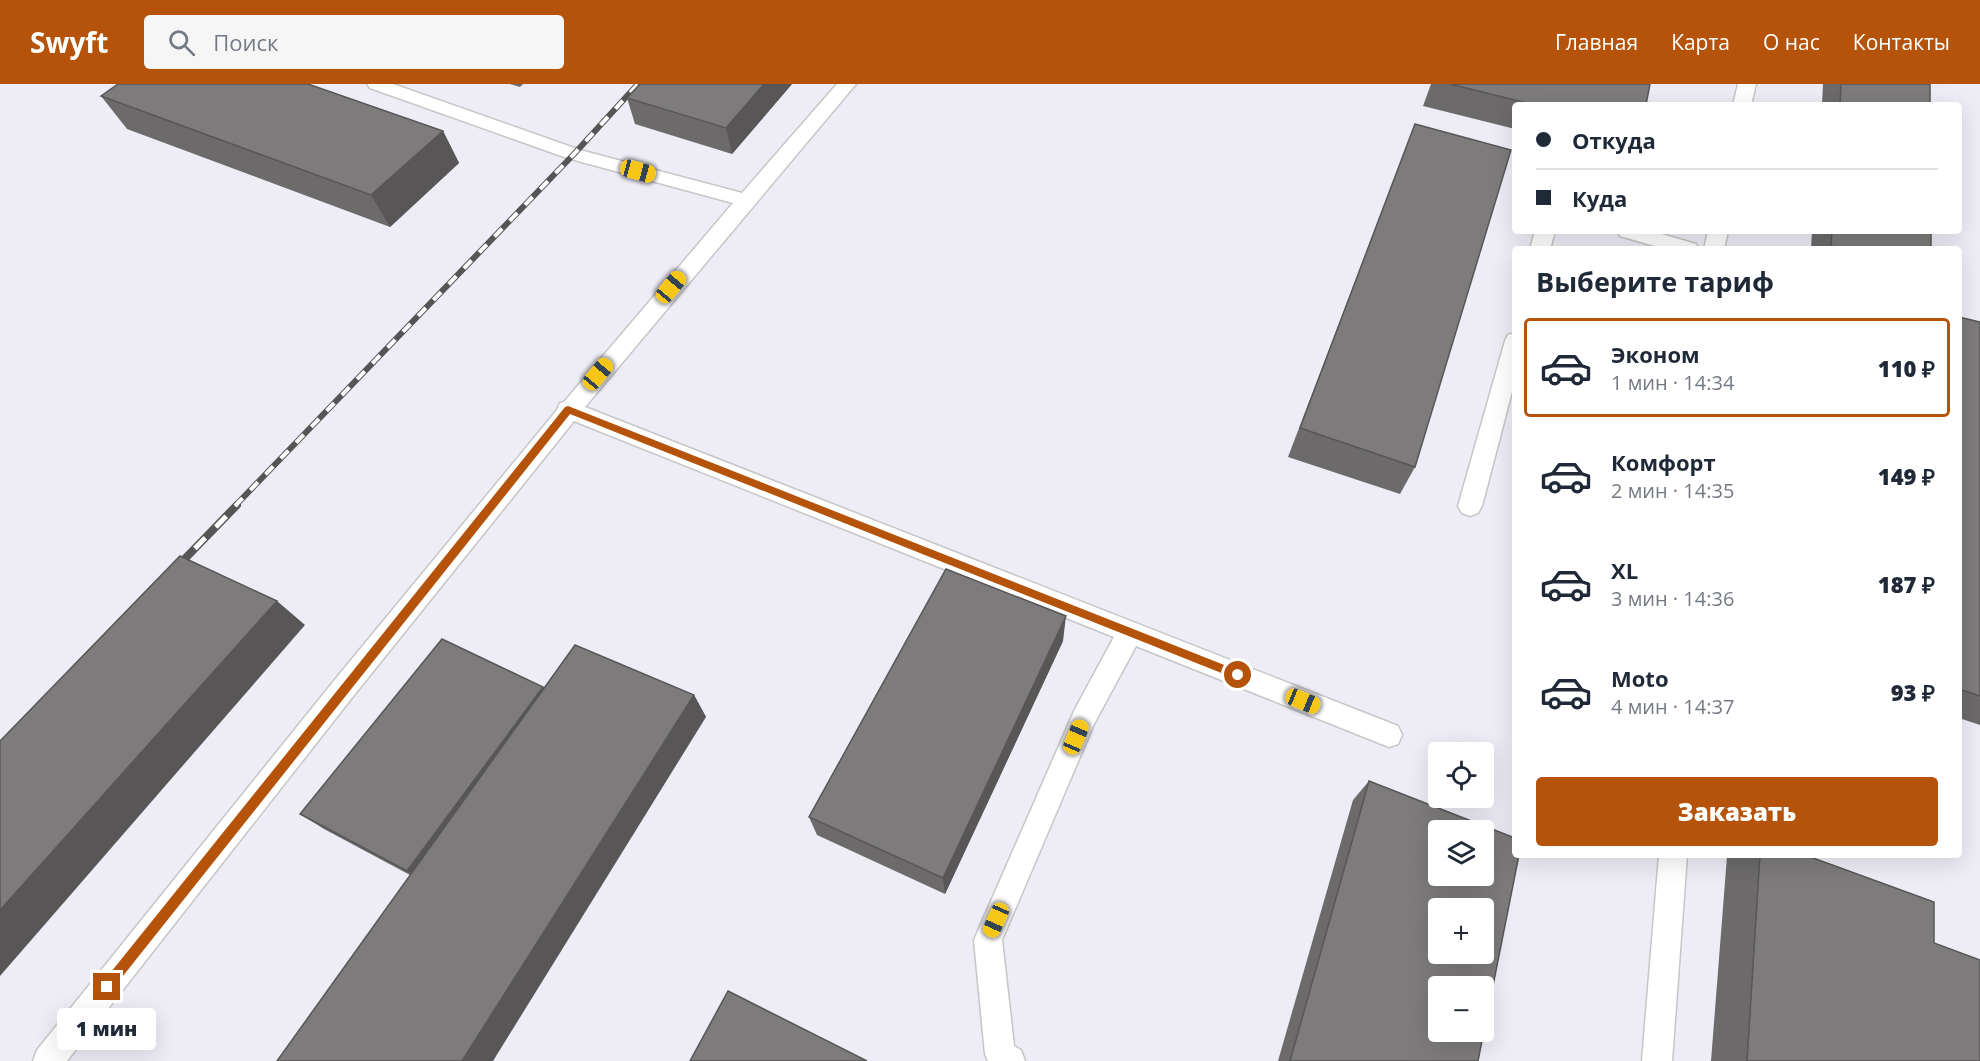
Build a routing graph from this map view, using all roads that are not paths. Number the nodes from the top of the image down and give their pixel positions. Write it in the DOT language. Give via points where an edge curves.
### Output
graph roads {
  1 [pos="376,84"];
  2 [pos="847,84"];
  3 [pos="1747,84"];
  4 [pos="1744,102"];
  5 [pos="745,200"];
  6 [pos="1637,234"];
  7 [pos="1679,246"];
  8 [pos="1512,352"];
  9 [pos="568,409"];
  10 [pos="1470,506"];
  11 [pos="1130,632"];
  12 [pos="1389,735"];
  13 [pos="1673,858"];
  14 [pos="48,1061"];
  15 [pos="1010,1061"];
  16 [pos="1657,1061"];
  1 -- 5 [label="lane" via="574,154"];
  2 -- 5 [label="lane"];
  3 -- 4 [label="lane"];
  5 -- 9 [label="lane"];
  6 -- 7 [label="lane"];
  8 -- 10 [label="lane"];
  9 -- 11 [label="lane"];
  9 -- 14 [label="lane"];
  11 -- 12 [label="lane"];
  11 -- 15 [label="lane" via="1084,717 988,940 1000,1054"];
  13 -- 16 [label="lane"];
}
